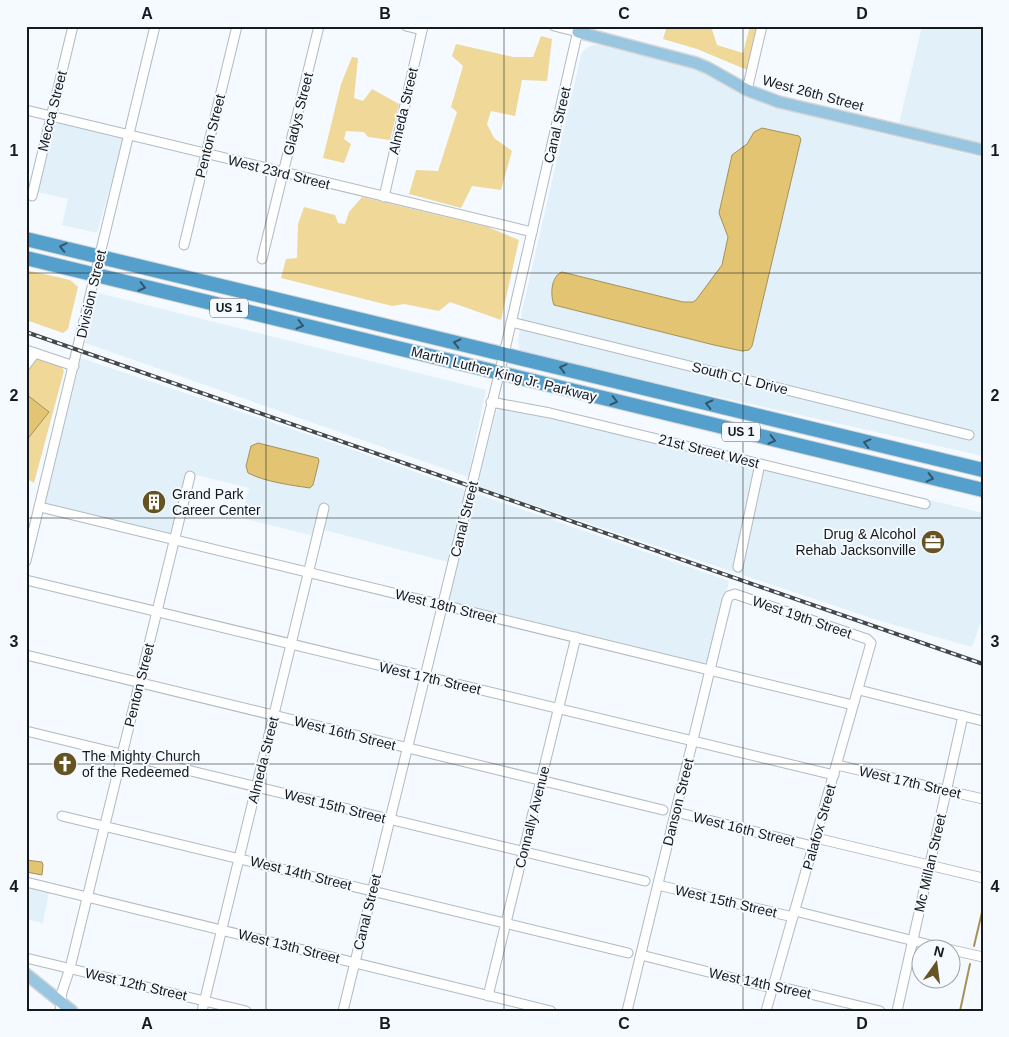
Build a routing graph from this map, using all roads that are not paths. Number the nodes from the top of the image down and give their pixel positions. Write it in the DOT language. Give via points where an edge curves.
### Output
graph roads {
  1 [pos="73,26"];
  2 [pos="155,26"];
  3 [pos="237,26"];
  4 [pos="319,26"];
  5 [pos="406,26"];
  6 [pos="554,26"];
  7 [pos="762,26"];
  8 [pos="423,28"];
  9 [pos="579,29"];
  10 [pos="747,90"];
  11 [pos="26,110"];
  12 [pos="51,116"];
  13 [pos="128,135"];
  14 [pos="983,150"];
  15 [pos="206,154"];
  16 [pos="283,173"];
  17 [pos="32,196"];
  18 [pos="384,196"];
  19 [pos="532,232"];
  20 [pos="26,238"];
  21 [pos="184,245"];
  22 [pos="99,256"];
  23 [pos="26,258"];
  24 [pos="262,259"];
  25 [pos="94,276"];
  26 [pos="511,322"];
  27 [pos="31,352"];
  28 [pos="504,354"];
  29 [pos="26,365"];
  30 [pos="74,366"];
  31 [pos="499,373"];
  32 [pos="492,402"];
  33 [pos="969,435"];
  34 [pos="760,464"];
  35 [pos="983,470"];
  36 [pos="190,476"];
  37 [pos="983,490"];
  38 [pos="925,504"];
  39 [pos="40,507"];
  40 [pos="324,508"];
  41 [pos="175,540"];
  42 [pos="26,562"];
  43 [pos="738,567"];
  44 [pos="309,573"];
  45 [pos="26,580"];
  46 [pos="732,594"];
  47 [pos="442,605"];
  48 [pos="157,612"];
  49 [pos="576,638"];
  50 [pos="871,643"];
  51 [pos="292,644"];
  52 [pos="26,655"];
  53 [pos="710,670"];
  54 [pos="425,676"];
  55 [pos="140,683"];
  56 [pos="859,690"];
  57 [pos="853,705"];
  58 [pos="559,708"];
  59 [pos="274,715"];
  60 [pos="963,716"];
  61 [pos="983,721"];
  62 [pos="26,731"];
  63 [pos="693,741"];
  64 [pos="408,748"];
  65 [pos="122,754"];
  66 [pos="837,765"];
  67 [pos="834,775"];
  68 [pos="541,780"];
  69 [pos="257,787"];
  70 [pos="946,791"];
  71 [pos="983,799"];
  72 [pos="663,810"];
  73 [pos="676,812"];
  74 [pos="62,816"];
  75 [pos="390,819"];
  76 [pos="105,826"];
  77 [pos="814,842"];
  78 [pos="524,851"];
  79 [pos="239,858"];
  80 [pos="929,865"];
  81 [pos="983,878"];
  82 [pos="645,881"];
  83 [pos="26,882"];
  84 [pos="658,885"];
  85 [pos="373,890"];
  86 [pos="88,897"];
  87 [pos="794,914"];
  88 [pos="507,923"];
  89 [pos="222,930"];
  90 [pos="913,940"];
  91 [pos="912,944"];
  92 [pos="628,952"];
  93 [pos="962,953"];
  94 [pos="641,955"];
  95 [pos="26,958"];
  96 [pos="983,958"];
  97 [pos="355,963"];
  98 [pos="70,968"];
  99 [pos="26,974"];
  100 [pos="773,986"];
  101 [pos="488,996"];
  102 [pos="204,1001"];
  103 [pos="60,1006"];
  104 [pos="72,1011"];
  105 [pos="202,1011"];
  106 [pos="246,1011"];
  107 [pos="343,1011"];
  108 [pos="551,1011"];
  109 [pos="627,1011"];
  110 [pos="766,1011"];
  111 [pos="880,1011"];
  112 [pos="896,1011"];
  1 -- 12 [label="street, Mecca Street"];
  2 -- 13 [label="street, Division Street"];
  3 -- 15 [label="street, Penton Street"];
  4 -- 16 [label="street, Gladys Street"];
  5 -- 8 [label="street"];
  6 -- 9 [label="street, West 26th Street"];
  7 -- 10 [label="street"];
  8 -- 18 [label="street, Almeda Street"];
  9 -- 10 [label="main road, West 26th Street" via="684,59 708,68"];
  9 -- 19 [label="street, Canal Street"];
  10 -- 14 [label="main road, West 26th Street" via="779,102"];
  11 -- 12 [label="street, West 23rd Street"];
  12 -- 13 [label="street, West 23rd Street"];
  12 -- 17 [label="street, Mecca Street"];
  13 -- 15 [label="street, West 23rd Street"];
  13 -- 22 [label="street, Division Street"];
  15 -- 16 [label="street, West 23rd Street"];
  15 -- 21 [label="street, Penton Street"];
  16 -- 18 [label="street, West 23rd Street"];
  16 -- 24 [label="street, Gladys Street"];
  18 -- 19 [label="street, West 23rd Street"];
  19 -- 26 [label="street, Canal Street"];
  22 -- 20 [label="highway, Martin Luther King Jr. Parkway / US 1, one-way"];
  22 -- 25 [label="street, Division Street"];
  28 -- 22 [label="highway, Martin Luther King Jr. Parkway / US 1, one-way"];
  23 -- 25 [label="highway, Martin Luther King Jr. Parkway / US 1"];
  25 -- 30 [label="street, Division Street"];
  25 -- 31 [label="highway, Martin Luther King Jr. Parkway / US 1, one-way"];
  26 -- 28 [label="street, Canal Street"];
  26 -- 33 [label="street, South C L Drive"];
  27 -- 29 [label="street"];
  27 -- 30 [label="street"];
  28 -- 31 [label="street, Canal Street"];
  35 -- 28 [label="highway, Martin Luther King Jr. Parkway / US 1, one-way"];
  30 -- 39 [label="street, Division Street"];
  31 -- 32 [label="street, Canal Street"];
  31 -- 37 [label="highway, Martin Luther King Jr. Parkway / US 1, one-way"];
  32 -- 34 [label="street, 21st Street West" via="550,412"];
  32 -- 47 [label="street, Canal Street"];
  34 -- 38 [label="street, 21st Street West"];
  34 -- 43 [label="street"];
  36 -- 41 [label="street, Penton Street"];
  39 -- 41 [label="street, West 18th Street"];
  39 -- 42 [label="street, Division Street"];
  40 -- 44 [label="street, Almeda Street"];
  41 -- 44 [label="street, West 18th Street"];
  41 -- 48 [label="street, Penton Street"];
  44 -- 47 [label="street, West 18th Street"];
  44 -- 51 [label="street, Almeda Street"];
  45 -- 48 [label="street, West 17th Street"];
  46 -- 50 [label="street, West 19th Street"];
  46 -- 53 [label="street, Danson Street" via="727,600"];
  47 -- 49 [label="street, West 18th Street"];
  47 -- 54 [label="street, Canal Street"];
  48 -- 51 [label="street, West 17th Street"];
  48 -- 55 [label="street, Penton Street"];
  49 -- 53 [label="street, West 18th Street"];
  49 -- 58 [label="street, Connally Avenue"];
  50 -- 56 [label="street, Palafox Street"];
  51 -- 54 [label="street, West 17th Street"];
  51 -- 59 [label="street, Almeda Street"];
  52 -- 55 [label="street, West 16th Street"];
  53 -- 57 [label="street, West 18th Street"];
  53 -- 63 [label="street, Danson Street"];
  54 -- 58 [label="street, West 17th Street"];
  54 -- 64 [label="street, Canal Street"];
  55 -- 59 [label="street, West 16th Street"];
  55 -- 65 [label="street, Penton Street"];
  56 -- 57 [label="street, Palafox Street"];
  56 -- 60 [label="street"];
  57 -- 66 [label="street, Palafox Street"];
  58 -- 63 [label="street, West 17th Street"];
  58 -- 68 [label="street, Connally Avenue"];
  59 -- 64 [label="street, West 16th Street"];
  59 -- 69 [label="street, Almeda Street"];
  60 -- 61 [label="street"];
  60 -- 70 [label="street, Mc Millan Street"];
  62 -- 65 [label="street, West 15th Street"];
  63 -- 67 [label="street, West 17th Street"];
  63 -- 73 [label="street, Danson Street"];
  64 -- 68 [label="street, West 16th Street"];
  64 -- 75 [label="street, Canal Street"];
  65 -- 69 [label="street, West 15th Street"];
  65 -- 76 [label="street, Penton Street"];
  66 -- 67 [label="street, Palafox Street"];
  66 -- 70 [label="street, West 17th Street"];
  67 -- 77 [label="street, Palafox Street"];
  68 -- 72 [label="street, West 16th Street"];
  68 -- 78 [label="street, Connally Avenue"];
  69 -- 75 [label="street, West 15th Street"];
  69 -- 79 [label="street, Almeda Street"];
  70 -- 71 [label="street, West 17th Street"];
  70 -- 80 [label="street, Mc Millan Street"];
  73 -- 77 [label="street, West 16th Street"];
  73 -- 84 [label="street, Danson Street"];
  74 -- 76 [label="street, West 14th Street"];
  75 -- 78 [label="street, West 15th Street"];
  75 -- 85 [label="street, Canal Street"];
  76 -- 79 [label="street, West 14th Street"];
  76 -- 86 [label="street, Penton Street"];
  77 -- 80 [label="street, West 16th Street"];
  77 -- 87 [label="street, Palafox Street"];
  78 -- 82 [label="street, West 15th Street"];
  78 -- 88 [label="street, Connally Avenue"];
  79 -- 85 [label="street, West 14th Street"];
  79 -- 89 [label="street, Almeda Street"];
  80 -- 81 [label="street, West 16th Street"];
  80 -- 90 [label="street, Mc Millan Street"];
  83 -- 86 [label="street, West 13th Street"];
  84 -- 87 [label="street, West 15th Street"];
  84 -- 94 [label="street, Danson Street"];
  85 -- 88 [label="street, West 14th Street"];
  85 -- 97 [label="street, Canal Street"];
  86 -- 89 [label="street, West 13th Street"];
  86 -- 98 [label="street, Penton Street"];
  87 -- 90 [label="street, West 15th Street"];
  87 -- 100 [label="street, Palafox Street"];
  88 -- 92 [label="street, West 14th Street"];
  88 -- 101 [label="street, Connally Avenue"];
  89 -- 97 [label="street, West 13th Street"];
  89 -- 102 [label="street, Almeda Street"];
  91 -- 112 [label="street, Mc Millan Street"];
  93 -- 96 [label="street, West 15th Street"];
  94 -- 100 [label="street, West 14th Street"];
  94 -- 109 [label="street, Danson Street"];
  95 -- 98 [label="street, West 12th Street"];
  97 -- 101 [label="street, West 13th Street"];
  97 -- 107 [label="street, Canal Street"];
  98 -- 102 [label="street, West 12th Street"];
  98 -- 103 [label="street, Penton Street"];
  99 -- 103 [label="main road"];
  100 -- 110 [label="street, Palafox Street"];
  100 -- 111 [label="street, West 14th Street"];
  101 -- 108 [label="street, West 13th Street"];
  102 -- 105 [label="street, Almeda Street"];
  102 -- 106 [label="street, West 12th Street"];
  103 -- 104 [label="main road"];
}
